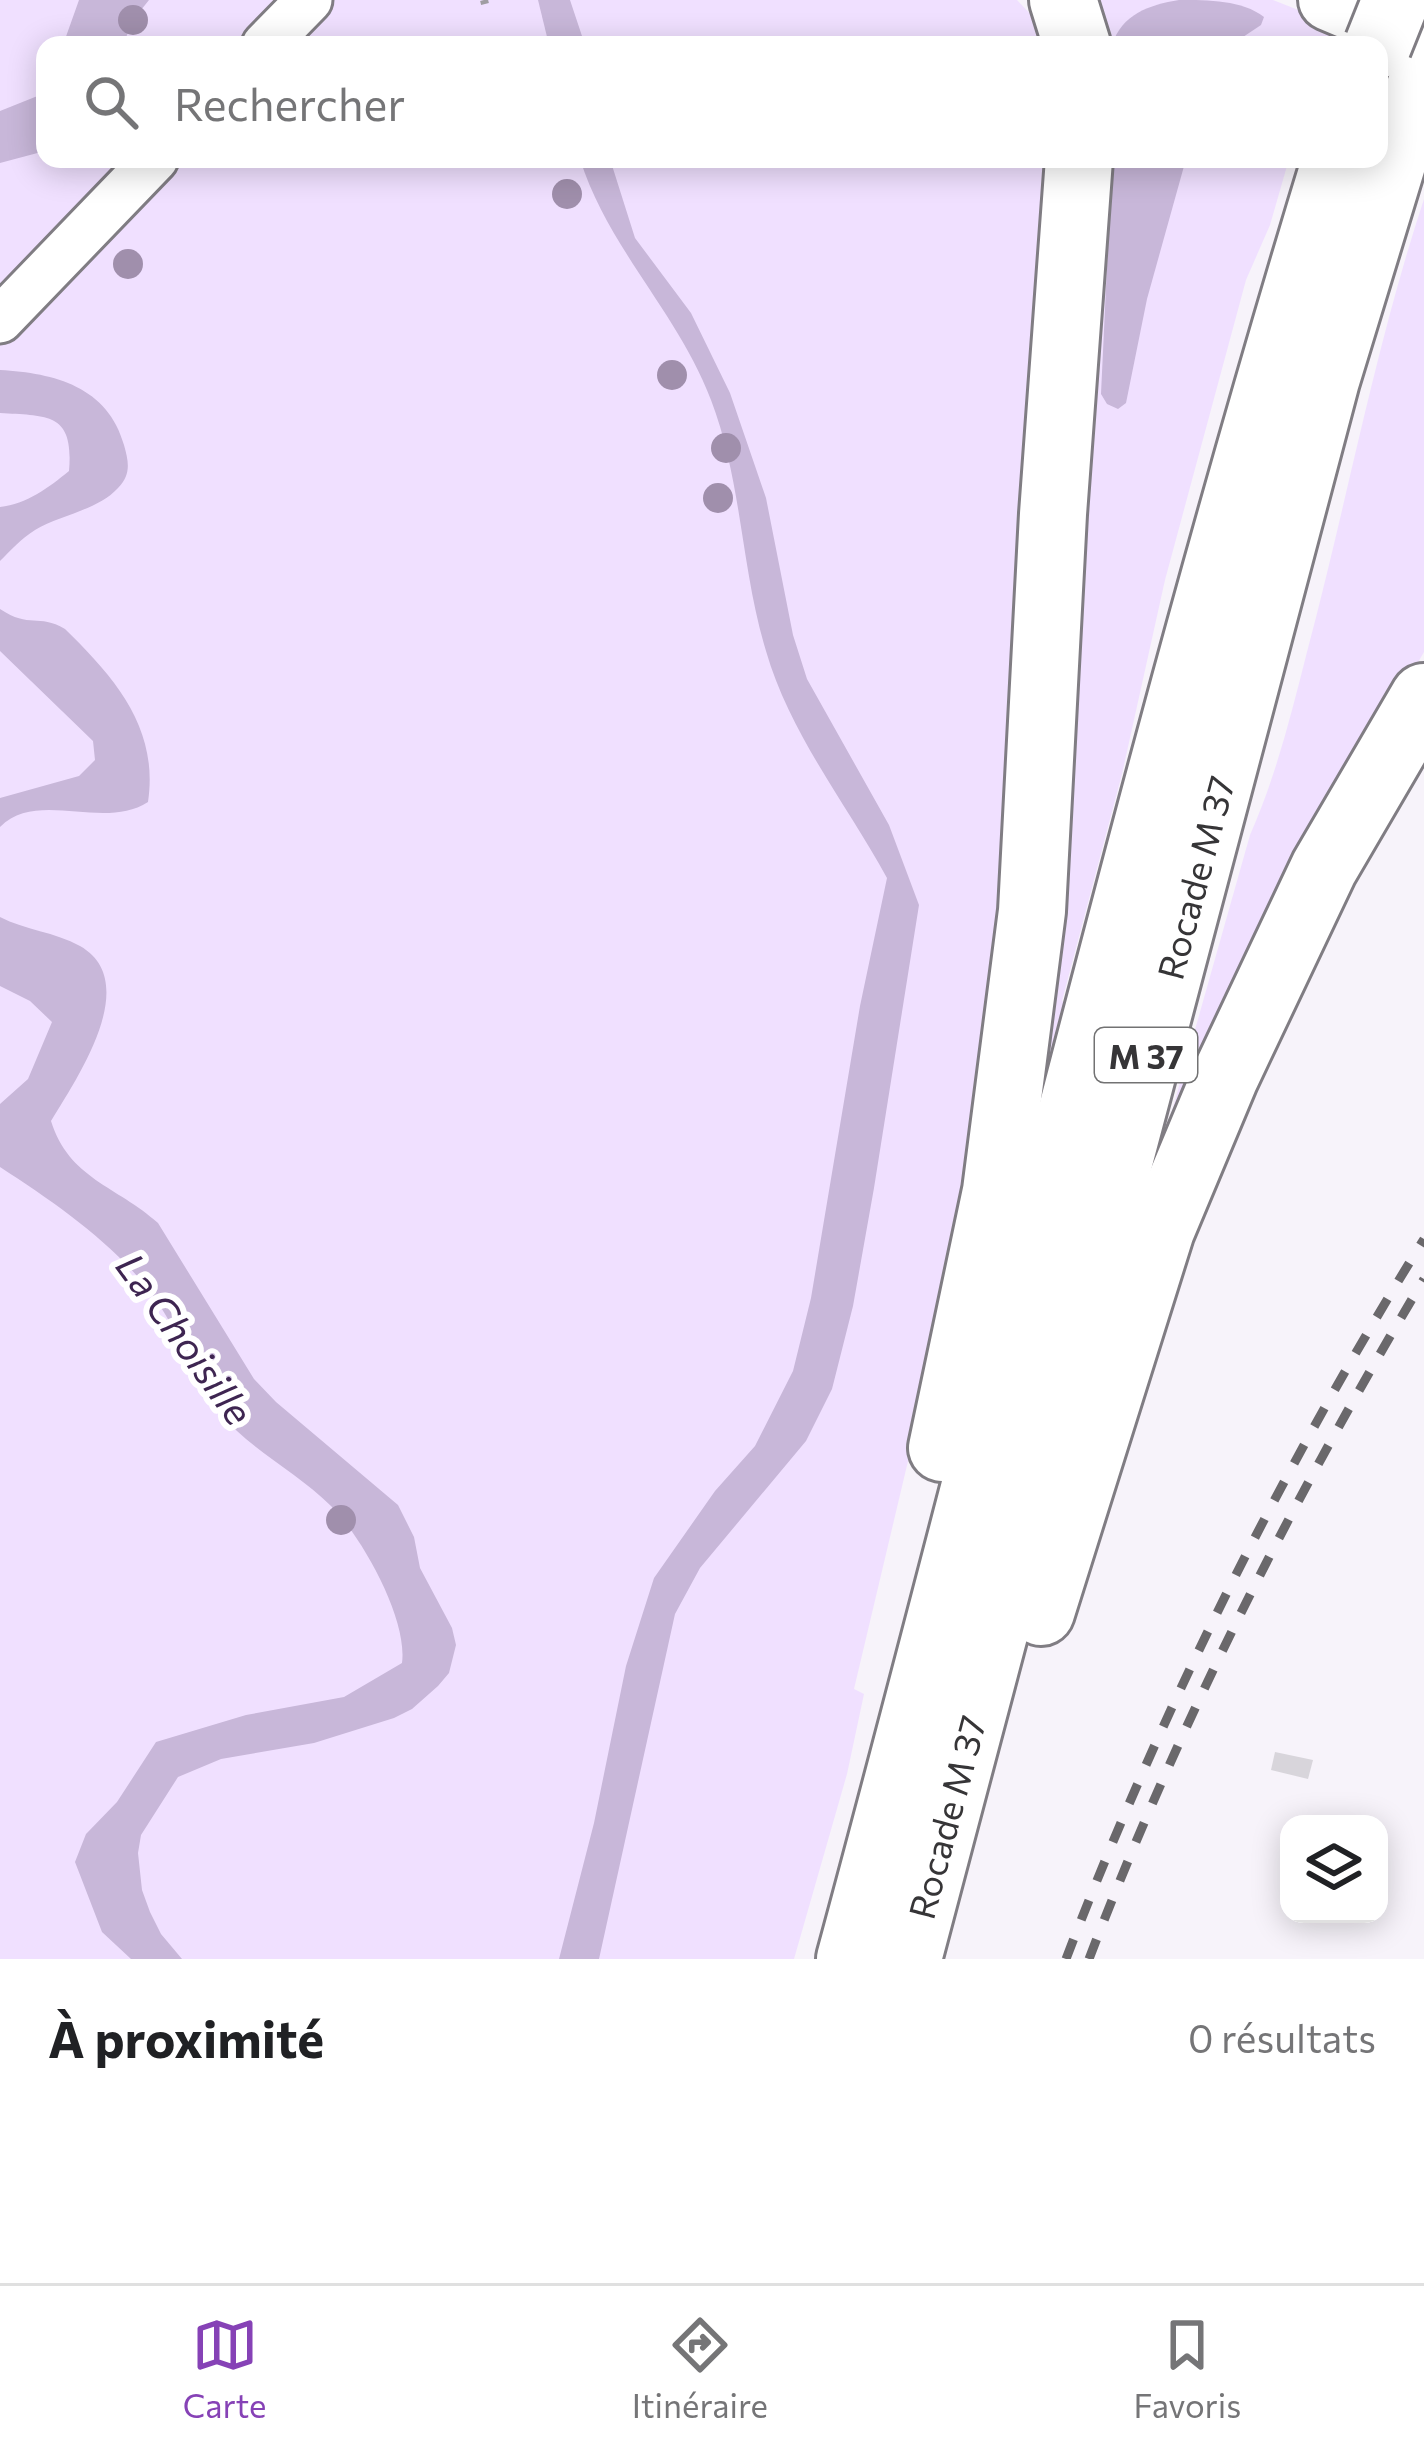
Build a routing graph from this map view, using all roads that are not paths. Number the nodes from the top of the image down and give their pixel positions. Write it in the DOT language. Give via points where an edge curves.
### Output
graph roads {
  1 [pos="1063,0"];
  2 [pos="1329,0"];
  3 [pos="1396,0"];
  4 [pos="1410,0"];
  5 [pos="307,2"];
  6 [pos="1424,6"];
  7 [pos="274,36"];
  8 [pos="1074,36"];
  9 [pos="1382,36"];
  10 [pos="1424,40"];
  11 [pos="1424,77"];
  12 [pos="1388,125"];
  13 [pos="146,168"];
  14 [pos="1078,168"];
  15 [pos="1360,168"];
  16 [pos="0,320"];
  17 [pos="1424,698"];
  18 [pos="918,1815"];
  19 [pos="850,1959"];
  20 [pos="908,1959"];
  1 -- 8 [label="highway"];
  2 -- 10 [label="main road"];
  3 -- 9 [label="highway, bridge"];
  4 -- 6 [label="main road"];
  5 -- 7 [label="street"];
  11 -- 12 [label="highway, Rocade M 37 / M 37"];
  13 -- 16 [label="street"];
  14 -- 18 [label="highway" via="1032,911 996,1191 879,1742"];
  15 -- 18 [label="highway, Rocade M 37 / M 37" via="1268,385 1184,692"];
  17 -- 18 [label="highway" via="1324,868 1161,1230 988,1778"];
  18 -- 19 [label="highway, Rocade M 37 / M 37"];
  18 -- 20 [label="highway, Rocade M 37 / M 37"];
}
